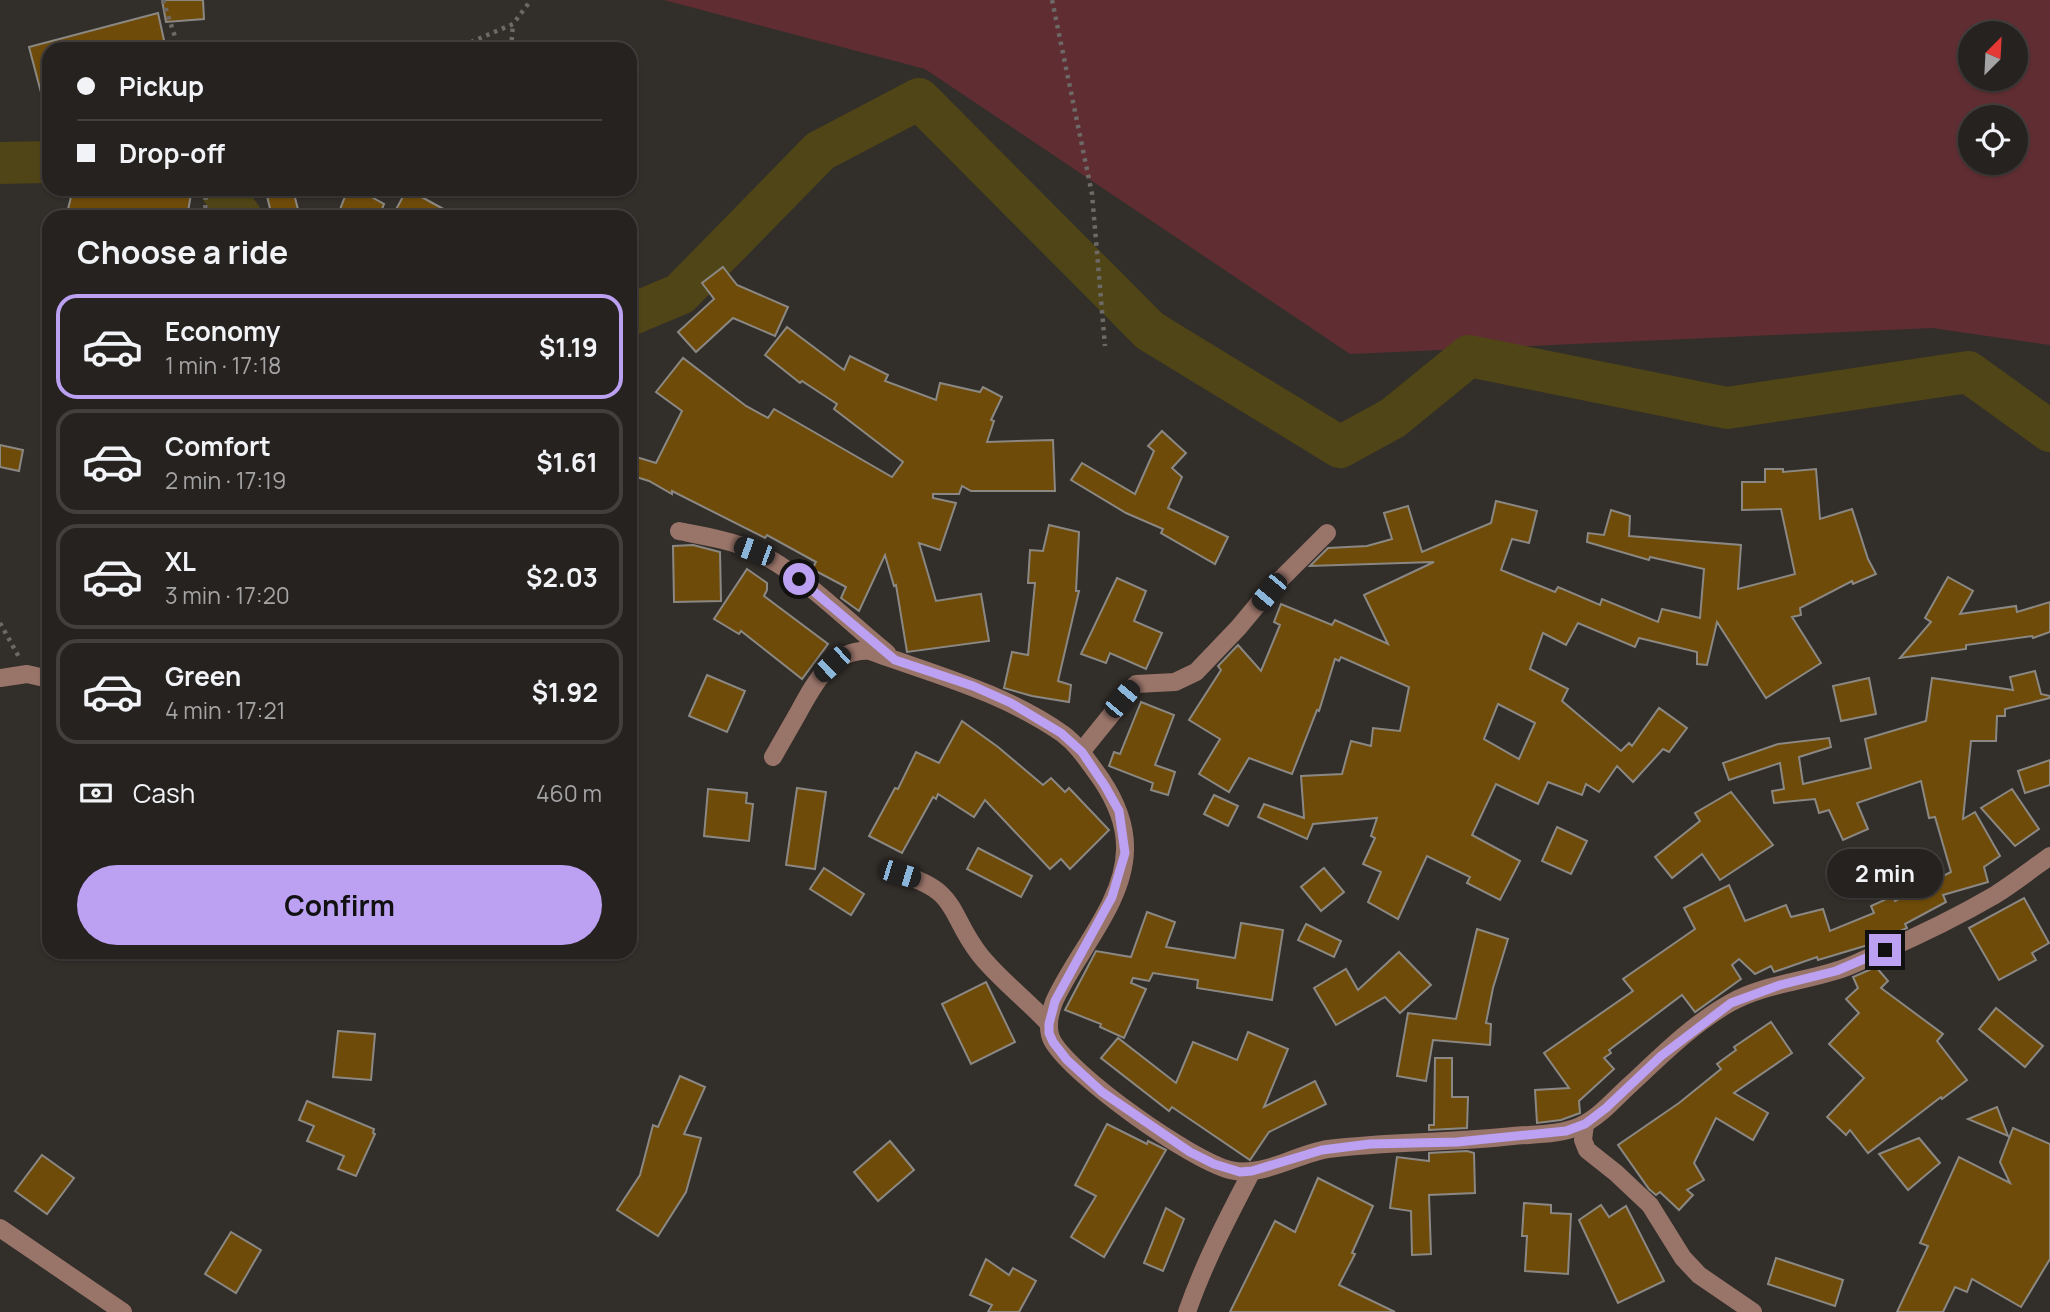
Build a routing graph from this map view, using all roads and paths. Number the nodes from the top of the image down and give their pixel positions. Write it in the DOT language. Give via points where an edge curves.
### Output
graph roads {
  1 [pos="163,0"];
  2 [pos="531,0"];
  3 [pos="1052,0"];
  4 [pos="513,24"];
  5 [pos="177,42"];
  6 [pos="471,42"];
  7 [pos="512,42"];
  8 [pos="1105,346"];
  9 [pos="679,531"];
  10 [pos="1327,533"];
  11 [pos="0,623"];
  12 [pos="895,660"];
  13 [pos="27,674"];
  14 [pos="42,677"];
  15 [pos="0,678"];
  16 [pos="1082,752"];
  17 [pos="773,757"];
  18 [pos="2050,856"];
  19 [pos="900,874"];
  20 [pos="1049,1024"];
  21 [pos="1585,1124"];
  22 [pos="1252,1171"];
  23 [pos="0,1228"];
  24 [pos="123,1312"];
  25 [pos="1187,1312"];
  26 [pos="1753,1312"];
  1 -- 5 [label="path"];
  2 -- 4 [label="path"];
  3 -- 8 [label="path" via="1092,194"];
  4 -- 6 [label="path"];
  4 -- 7 [label="path"];
  9 -- 12 [label="street" via="721,538 774,562"];
  10 -- 16 [label="street" via="1207,663 1185,679 1136,684"];
  11 -- 13 [label="path"];
  12 -- 16 [label="street" via="1011,703 1061,733"];
  12 -- 17 [label="street" via="860,650 832,664 805,697"];
  13 -- 14 [label="street"];
  13 -- 15 [label="street"];
  16 -- 20 [label="street" via="1119,811 1125,853 1112,897 1055,1001"];
  18 -- 21 [label="street" via="1996,894 1910,939 1836,971 1731,1003 1661,1056"];
  19 -- 20 [label="street" via="925,882 947,900 981,956"];
  20 -- 22 [label="street" via="1053,1042 1067,1060 1102,1092 1190,1152 1230,1170"];
  21 -- 22 [label="street" via="1566,1131 1457,1142 1322,1150"];
  21 -- 26 [label="street" via="1587,1150 1650,1205 1683,1258 1699,1275"];
  22 -- 25 [label="street"];
  23 -- 24 [label="street"];
}
